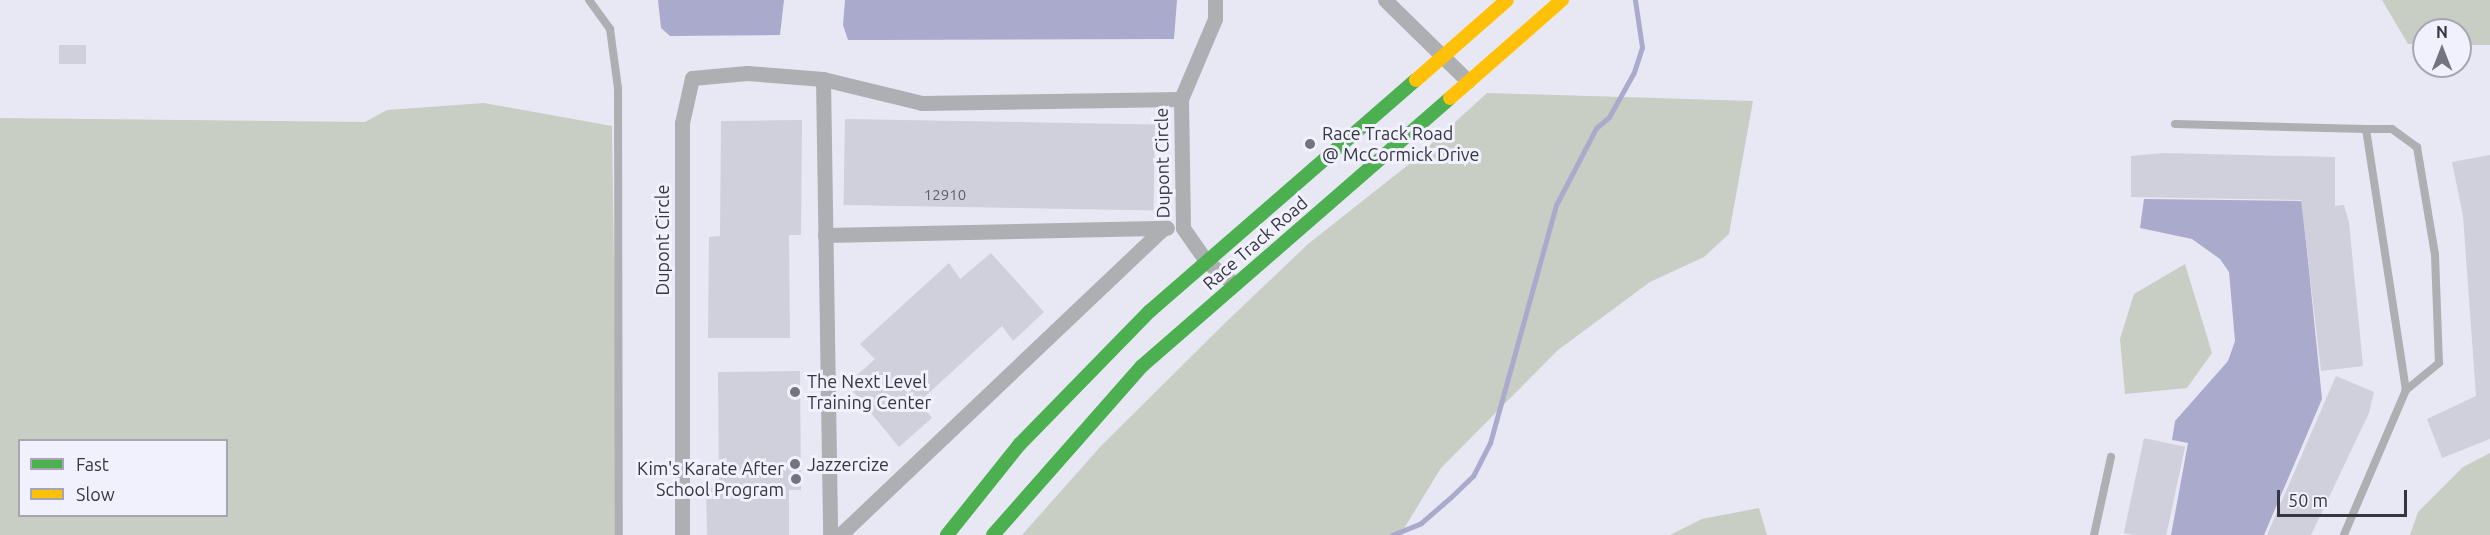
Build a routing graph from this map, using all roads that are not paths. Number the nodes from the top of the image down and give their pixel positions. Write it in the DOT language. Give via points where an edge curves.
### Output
graph roads {
  1 [pos="589,0"];
  2 [pos="1215,0"];
  3 [pos="1384,0"];
  4 [pos="1507,0"];
  5 [pos="1562,0"];
  6 [pos="1442,57"];
  7 [pos="823,79"];
  8 [pos="1468,81"];
  9 [pos="1181,99"];
  10 [pos="2175,124"];
  11 [pos="2366,129"];
  12 [pos="1164,228"];
  13 [pos="1183,228"];
  14 [pos="825,235"];
  15 [pos="1206,261"];
  16 [pos="1234,284"];
  17 [pos="2406,390"];
  18 [pos="2111,458"];
  19 [pos="619,535"];
  20 [pos="682,535"];
  21 [pos="830,535"];
  22 [pos="840,535"];
  23 [pos="947,535"];
  24 [pos="993,535"];
  25 [pos="2094,535"];
  26 [pos="2344,535"];
  1 -- 19 [label="lane" via="610,30 618,88"];
  2 -- 9 [label="street" via="1212,29"];
  3 -- 6 [label="street"];
  4 -- 6 [label="main road, Race Track Road"];
  5 -- 8 [label="main road, Race Track Road"];
  6 -- 8 [label="street"];
  6 -- 15 [label="main road, Race Track Road"];
  7 -- 9 [label="street, Dupont Circle" via="922,104"];
  7 -- 14 [label="street"];
  7 -- 20 [label="street, Dupont Circle" via="747,73 692,78 682,123"];
  8 -- 16 [label="main road, Race Track Road"];
  9 -- 13 [label="street, Dupont Circle"];
  10 -- 11 [label="lane"];
  11 -- 17 [label="lane"];
  11 -- 17 [label="lane" via="2392,129 2417,147 2434,255 2439,363"];
  12 -- 13 [label="street, Dupont Circle"];
  12 -- 14 [label="street, Dupont Circle"];
  12 -- 22 [label="street, Dupont Circle"];
  13 -- 15 [label="street, Dupont Circle"];
  14 -- 21 [label="street"];
  15 -- 16 [label="street, Dupont Circle"];
  15 -- 23 [label="main road, Race Track Road" via="1020,444"];
  16 -- 24 [label="main road, Race Track Road" via="1142,366"];
  17 -- 26 [label="lane"];
  18 -- 25 [label="lane"];
}
